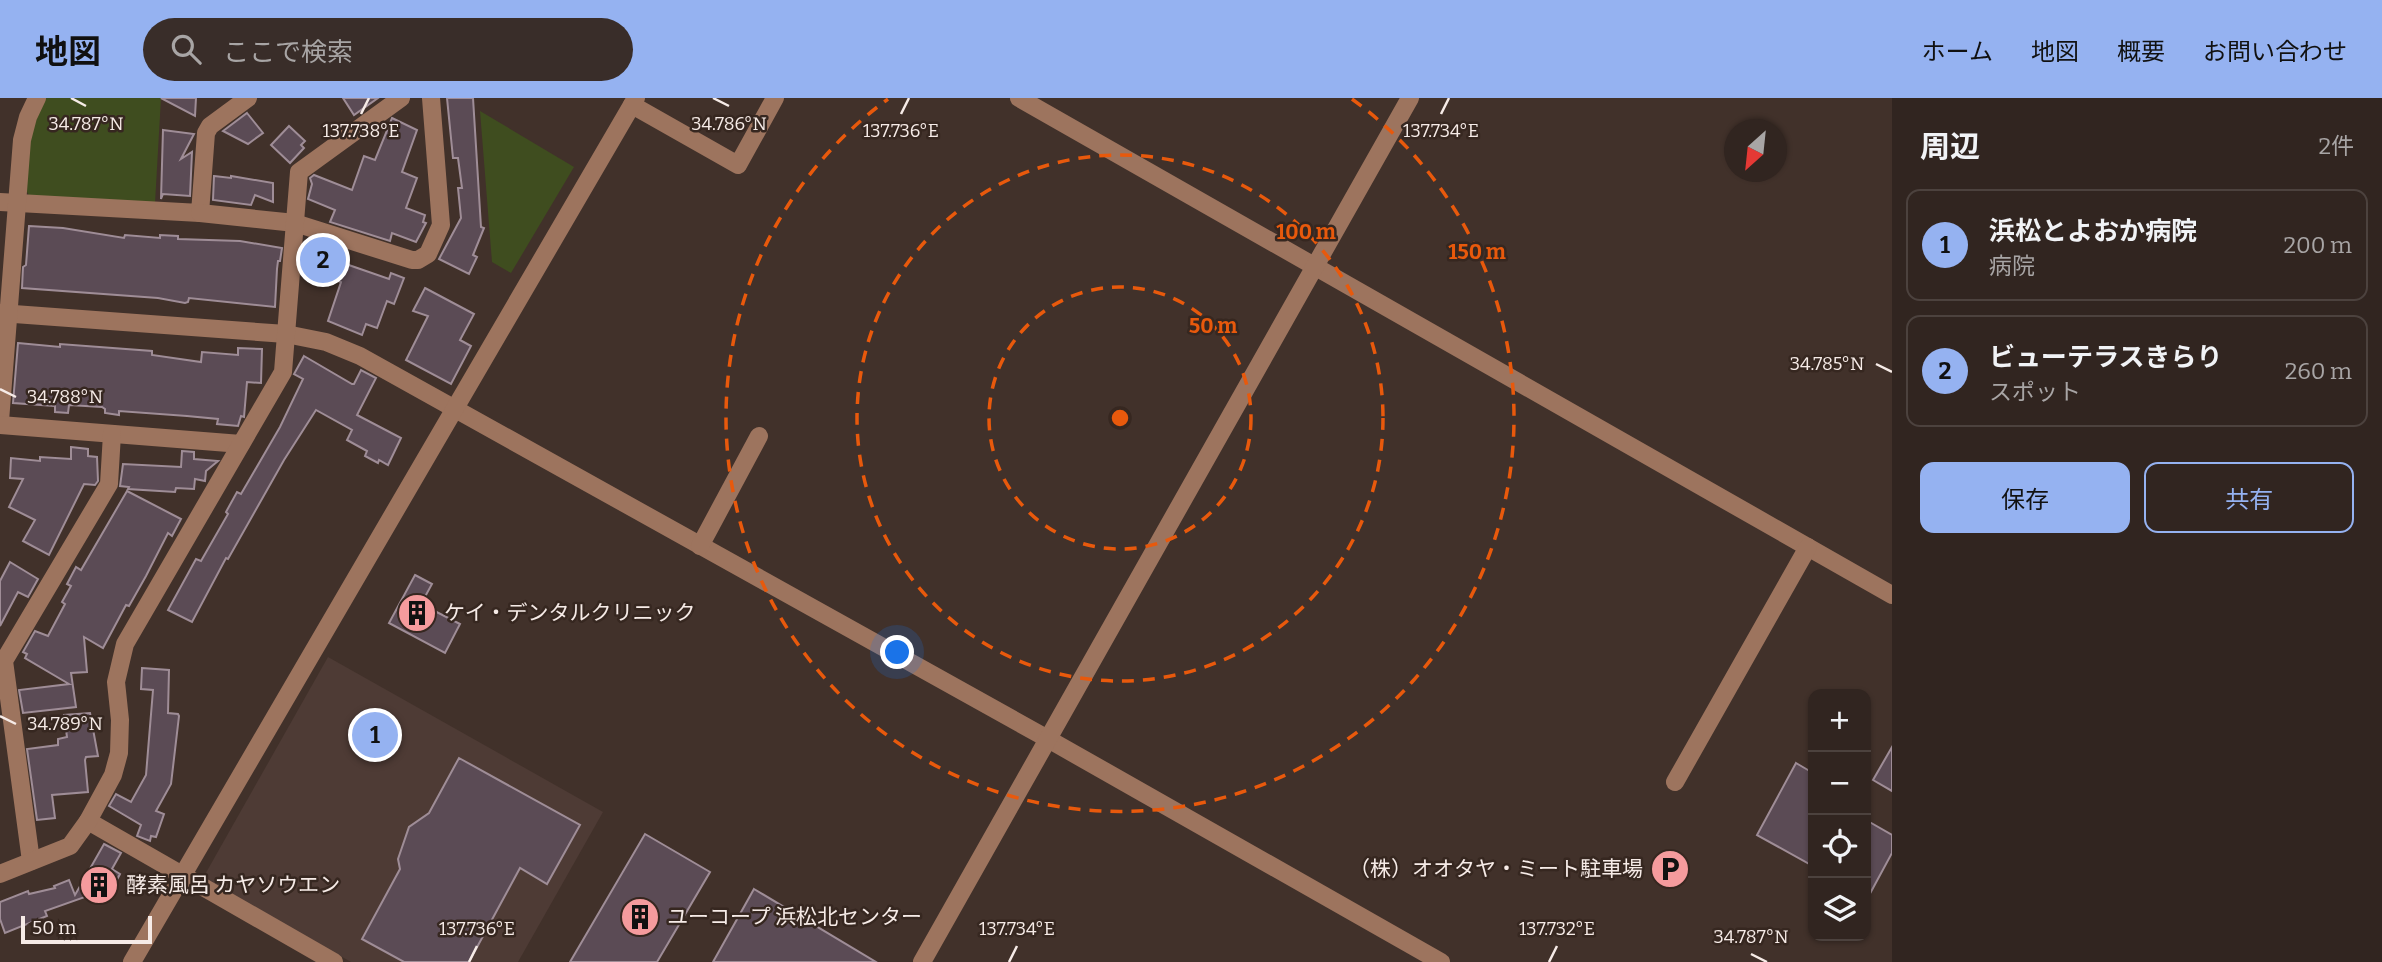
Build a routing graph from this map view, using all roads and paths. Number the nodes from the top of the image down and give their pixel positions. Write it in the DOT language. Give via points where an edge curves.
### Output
graph roads {
  1 [pos="37,98"];
  2 [pos="248,98"];
  3 [pos="401,98"];
  4 [pos="431,98"];
  5 [pos="775,98"];
  6 [pos="1019,98"];
  7 [pos="1410,98"];
  8 [pos="634,102"];
  9 [pos="8,203"];
  10 [pos="200,214"];
  11 [pos="295,223"];
  12 [pos="1314,267"];
  13 [pos="4,313"];
  14 [pos="286,334"];
  15 [pos="455,410"];
  16 [pos="0,423"];
  17 [pos="112,434"];
  18 [pos="759,436"];
  19 [pos="241,444"];
  20 [pos="700,546"];
  21 [pos="1808,547"];
  22 [pos="1892,595"];
  23 [pos="1048,739"];
  24 [pos="1675,782"];
  25 [pos="88,821"];
  26 [pos="31,861"];
  27 [pos="0,874"];
  28 [pos="182,876"];
  29 [pos="132,962"];
  30 [pos="334,962"];
  31 [pos="922,962"];
  32 [pos="1441,962"];
  1 -- 9 [label="street" via="28,117"];
  2 -- 10 [label="street" via="206,132"];
  3 -- 11 [label="street" via="299,172"];
  4 -- 11 [label="street" via="441,221 428,254 412,260"];
  5 -- 8 [label="street" via="738,166"];
  6 -- 12 [label="street"];
  7 -- 12 [label="street"];
  8 -- 15 [label="street"];
  9 -- 10 [label="street"];
  9 -- 13 [label="street"];
  10 -- 11 [label="street"];
  11 -- 14 [label="street"];
  12 -- 21 [label="street"];
  12 -- 23 [label="street"];
  13 -- 14 [label="street"];
  13 -- 16 [label="street"];
  14 -- 15 [label="street" via="326,342 360,356"];
  14 -- 19 [label="street" via="283,372"];
  15 -- 20 [label="street"];
  15 -- 28 [label="street"];
  16 -- 17 [label="street"];
  17 -- 19 [label="street"];
  17 -- 26 [label="street" via="109,484 4,661"];
  18 -- 20 [label="street"];
  19 -- 25 [label="street" via="125,645 116,682 119,753 113,775"];
  20 -- 23 [label="street"];
  21 -- 22 [label="street"];
  21 -- 24 [label="street"];
  23 -- 31 [label="street"];
  23 -- 32 [label="street"];
  25 -- 26 [label="street" via="70,846"];
  25 -- 28 [label="street"];
  26 -- 27 [label="street"];
  28 -- 29 [label="street"];
  28 -- 30 [label="street"];
}
